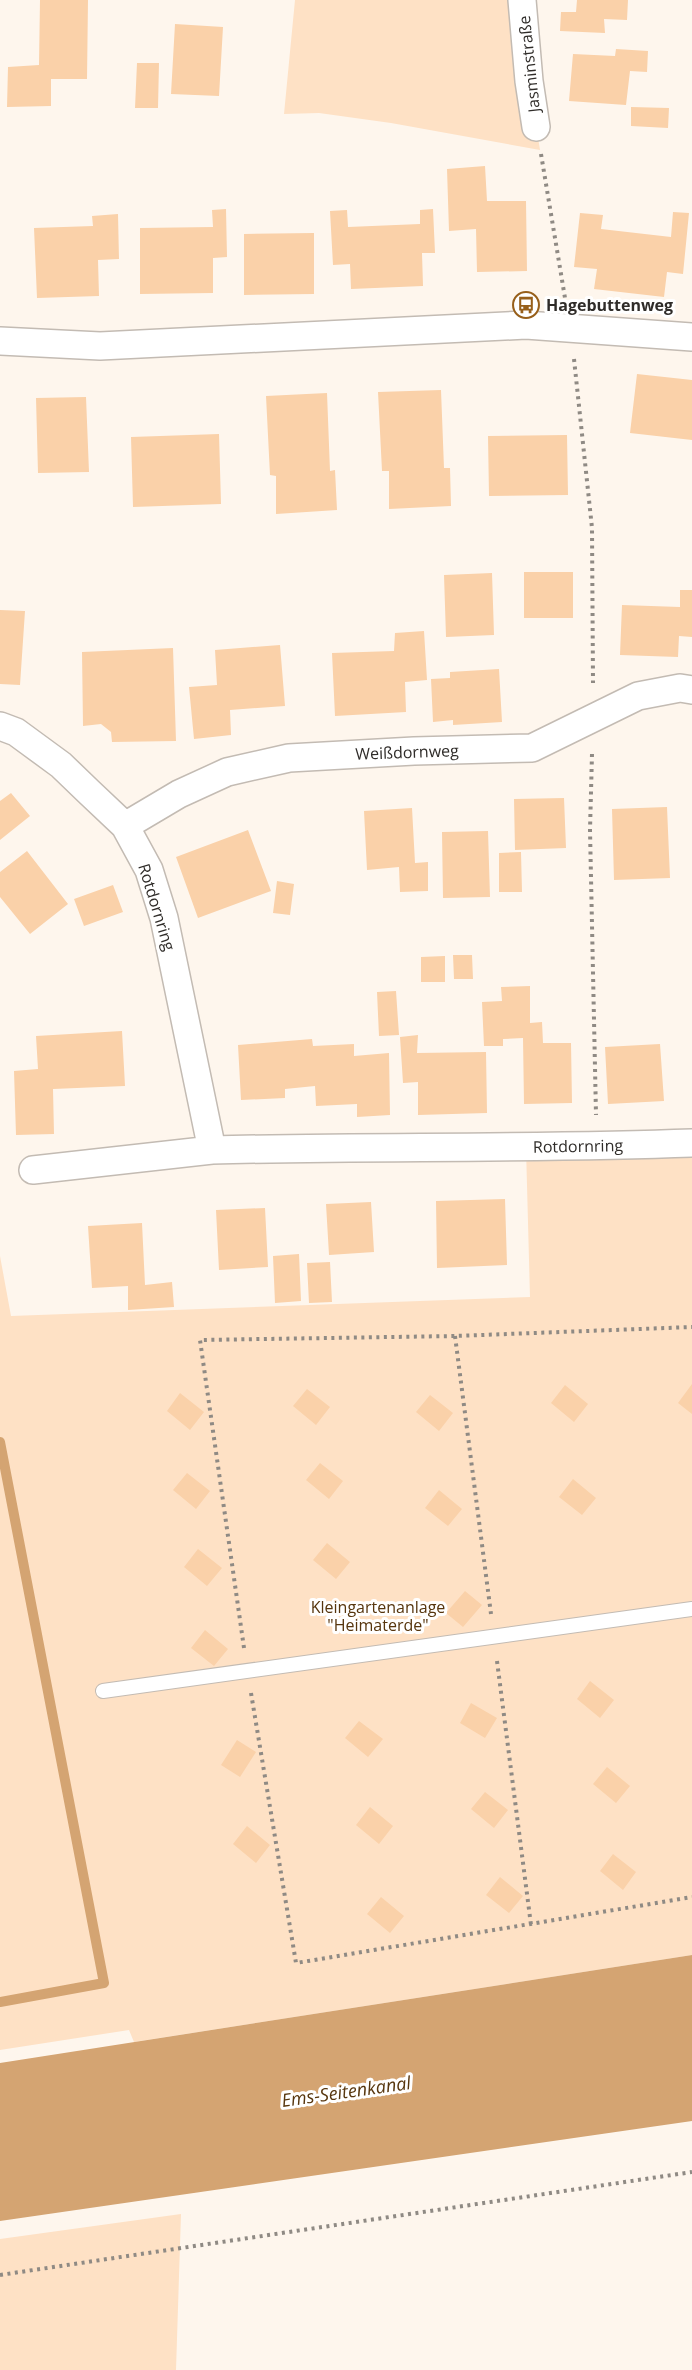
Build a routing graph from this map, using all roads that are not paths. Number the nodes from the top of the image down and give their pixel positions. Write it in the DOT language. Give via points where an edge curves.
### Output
graph roads {
  1 [pos="522,0"];
  2 [pos="536,127"];
  3 [pos="692,337"];
  4 [pos="0,341"];
  5 [pos="692,690"];
  6 [pos="0,726"];
  7 [pos="124,826"];
  8 [pos="692,1143"];
  9 [pos="212,1150"];
  10 [pos="33,1170"];
  11 [pos="692,1609"];
  12 [pos="103,1691"];
  1 -- 2 [label="street, Jasminstraße"];
  3 -- 4 [label="street" via="569,326 418,328 100,346"];
  5 -- 7 [label="street, Weißdornweg" via="680,688 638,696 532,748 289,759 227,772"];
  6 -- 7 [label="street, Rotdornring" via="16,732 61,765"];
  7 -- 9 [label="street, Rotdornring" via="149,870 164,918"];
  8 -- 9 [label="street, Rotdornring"];
  9 -- 10 [label="street, Rotdornring"];
  11 -- 12 [label="lane"];
}
